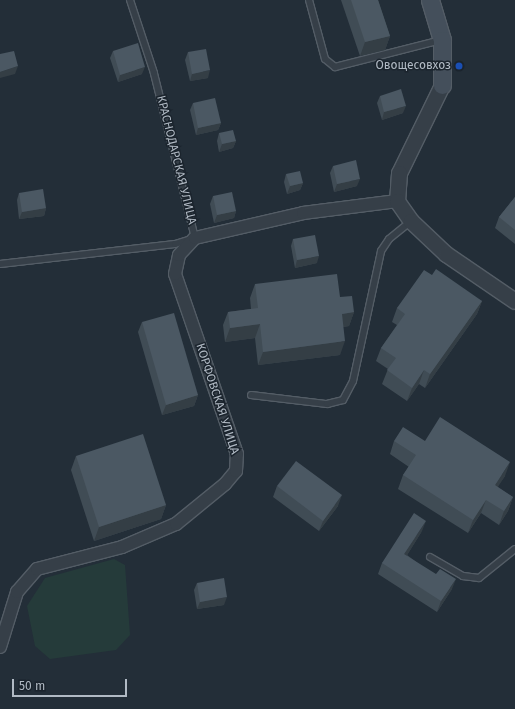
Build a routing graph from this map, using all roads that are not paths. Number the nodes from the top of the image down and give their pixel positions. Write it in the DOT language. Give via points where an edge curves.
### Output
graph roads {
  1 [pos="130,0"];
  2 [pos="309,0"];
  3 [pos="430,0"];
  4 [pos="442,40"];
  5 [pos="442,85"];
  6 [pos="397,201"];
  7 [pos="411,221"];
  8 [pos="195,238"];
  9 [pos="0,264"];
  10 [pos="515,301"];
  11 [pos="251,394"];
  12 [pos="515,549"];
  13 [pos="430,557"];
  14 [pos="0,647"];
  1 -- 8 [label="lane, КРАСНОДАРСКАЯ УЛИЦА" via="154,73"];
  2 -- 4 [label="lane" via="325,59 335,67"];
  3 -- 4 [label="main road"];
  4 -- 5 [label="main road"];
  5 -- 6 [label="street" via="399,173"];
  6 -- 7 [label="street"];
  6 -- 8 [label="street, КРАСНОДАРСКАЯ УЛИЦА" via="303,213"];
  7 -- 10 [label="street" via="446,254"];
  7 -- 11 [label="lane" via="389,239 381,251 354,381 343,400 327,404"];
  8 -- 9 [label="lane" via="175,244"];
  8 -- 14 [label="street, КОРФОВСКАЯ УЛИЦА" via="179,255 175,274 237,454 236,471 226,484 176,524 122,547 37,569 17,592"];
  12 -- 13 [label="lane" via="479,578 463,576"];
}
